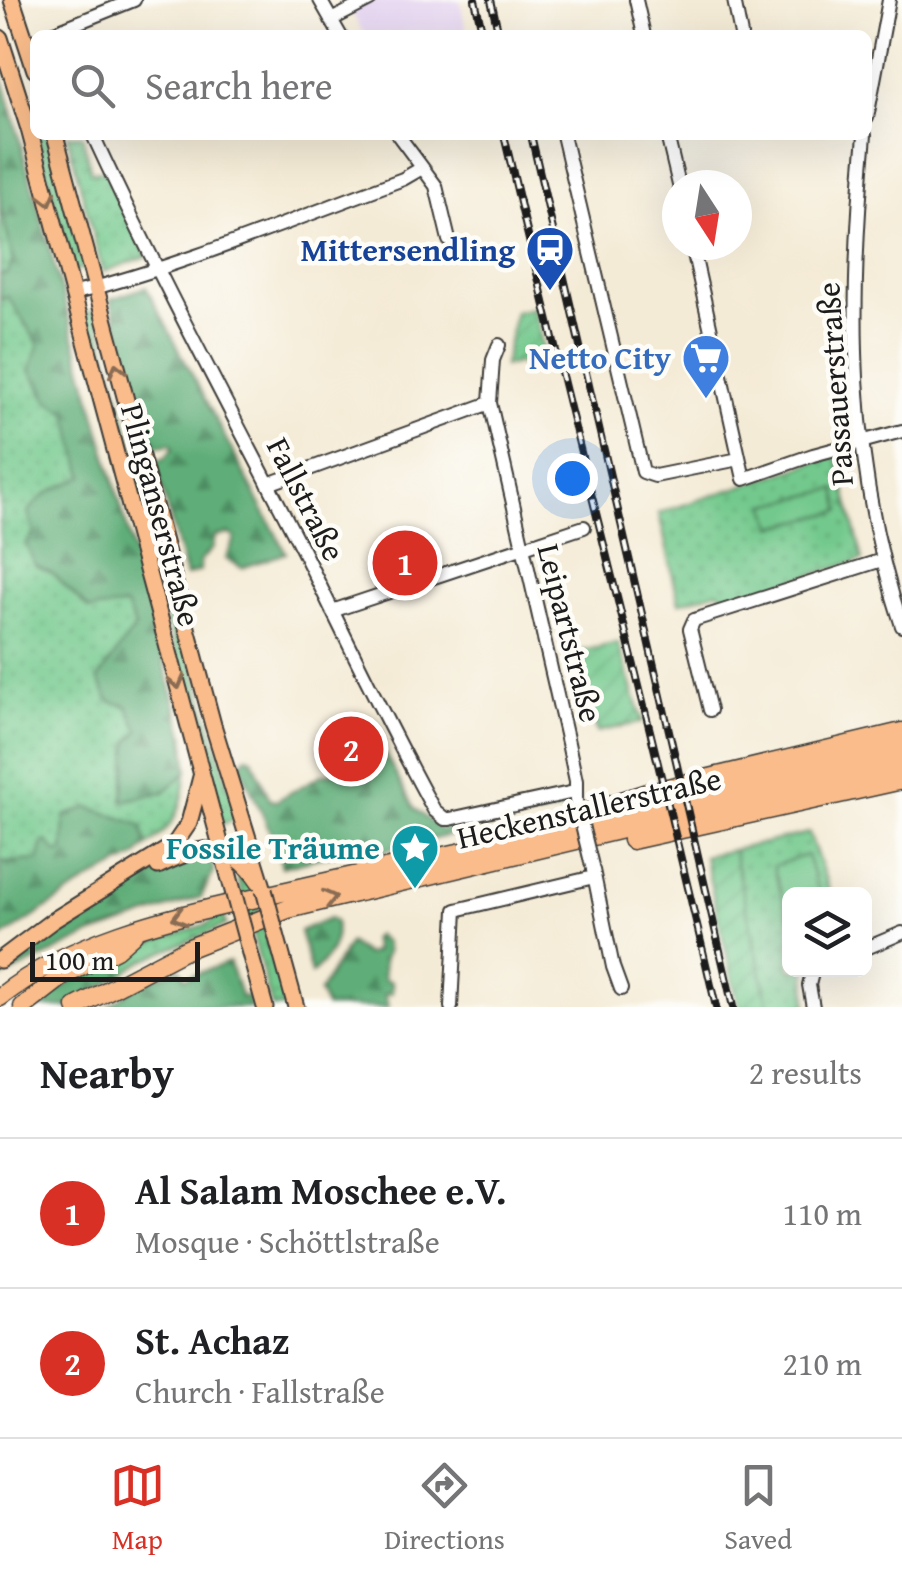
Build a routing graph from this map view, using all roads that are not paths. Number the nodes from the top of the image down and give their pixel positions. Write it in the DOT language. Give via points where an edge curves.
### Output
graph roads {
  1 [pos="12,0"];
  2 [pos="134,0"];
  3 [pos="320,0"];
  4 [pos="370,0"];
  5 [pos="636,0"];
  6 [pos="734,0"];
  7 [pos="889,0"];
  8 [pos="331,20"];
  9 [pos="59,30"];
  10 [pos="337,30"];
  11 [pos="643,30"];
  12 [pos="740,30"];
  13 [pos="0,38"];
  14 [pos="30,38"];
  15 [pos="872,88"];
  16 [pos="30,132"];
  17 [pos="32,140"];
  18 [pos="55,140"];
  19 [pos="95,140"];
  20 [pos="402,140"];
  21 [pos="564,140"];
  22 [pos="668,140"];
  23 [pos="864,140"];
  24 [pos="422,168"];
  25 [pos="675,170"];
  26 [pos="448,240"];
  27 [pos="695,260"];
  28 [pos="157,268"];
  29 [pos="95,288"];
  30 [pos="72,294"];
  31 [pos="499,345"];
  32 [pos="490,403"];
  33 [pos="902,431"];
  34 [pos="861,442"];
  35 [pos="739,459"];
  36 [pos="268,484"];
  37 [pos="584,528"];
  38 [pos="521,548"];
  39 [pos="882,560"];
  40 [pos="332,611"];
  41 [pos="902,626"];
  42 [pos="710,710"];
  43 [pos="902,732"];
  44 [pos="902,748"];
  45 [pos="902,762"];
  46 [pos="202,774"];
  47 [pos="902,780"];
  48 [pos="575,797"];
  49 [pos="548,833"];
  50 [pos="223,850"];
  51 [pos="514,856"];
  52 [pos="254,869"];
  53 [pos="593,872"];
  54 [pos="113,885"];
  55 [pos="297,893"];
  56 [pos="142,928"];
  57 [pos="902,933"];
  58 [pos="872,945"];
  59 [pos="0,960"];
  60 [pos="26,977"];
  61 [pos="812,977"];
  62 [pos="0,986"];
  63 [pos="622,989"];
  64 [pos="106,991"];
  65 [pos="0,998"];
  66 [pos="24,1007"];
  67 [pos="76,1007"];
  68 [pos="94,1007"];
  69 [pos="265,1007"];
  70 [pos="296,1007"];
  71 [pos="451,1007"];
  72 [pos="813,1007"];
  1 -- 14 [label="main road"];
  2 -- 9 [label="street"];
  3 -- 8 [label="street"];
  4 -- 8 [label="street"];
  5 -- 11 [label="street"];
  6 -- 12 [label="street"];
  7 -- 15 [label="street"];
  8 -- 10 [label="street"];
  13 -- 16 [label="main road, Plinganserstraße, one-way"];
  17 -- 30 [label="main road, Plinganserstraße, one-way"];
  18 -- 29 [label="main road, Plinganserstraße"];
  19 -- 28 [label="street, Fallstraße"];
  20 -- 24 [label="street"];
  21 -- 35 [label="street" via="643,472 655,476"];
  22 -- 25 [label="street"];
  23 -- 34 [label="street, Passauerstraße" via="853,319"];
  24 -- 26 [label="street" via="437,190"];
  24 -- 28 [label="street"];
  27 -- 35 [label="street"];
  28 -- 29 [label="street"];
  28 -- 36 [label="street, Fallstraße"];
  29 -- 30 [label="street"];
  52 -- 29 [label="main road, Plinganserstraße, one-way"];
  30 -- 46 [label="main road, Plinganserstraße, one-way"];
  31 -- 32 [label="street, Leipartstraße"];
  32 -- 36 [label="street"];
  32 -- 38 [label="street, Leipartstraße"];
  33 -- 34 [label="street"];
  34 -- 35 [label="street" via="744,479"];
  34 -- 39 [label="street, Passauerstraße"];
  36 -- 40 [label="street, Fallstraße"];
  37 -- 38 [label="street"];
  38 -- 40 [label="street"];
  38 -- 48 [label="street, Leipartstraße"];
  39 -- 41 [label="street, Passauerstraße"];
  39 -- 42 [label="street" via="694,620 690,630"];
  40 -- 48 [label="street, Fallstraße" via="438,815 457,818"];
  43 -- 49 [label="highway" via="647,794 574,817"];
  44 -- 49 [label="highway, Heckenstallerstraße"];
  45 -- 51 [label="highway, Heckenstallerstraße"];
  46 -- 50 [label="main road, Plinganserstraße"];
  46 -- 54 [label="main road" via="189,822 174,845"];
  47 -- 51 [label="highway" via="701,828 535,860"];
  48 -- 53 [label="street, Leipartstraße, bridge"];
  49 -- 55 [label="highway, Heckenstallerstraße"];
  50 -- 52 [label="main road"];
  50 -- 54 [label="main road" via="196,849"];
  50 -- 69 [label="main road, Plinganserstraße, bridge"];
  55 -- 51 [label="highway, Heckenstallerstraße, one-way"];
  52 -- 70 [label="main road, Plinganserstraße, bridge"];
  53 -- 63 [label="street, Leipartstraße"];
  53 -- 71 [label="street" via="456,910"];
  54 -- 59 [label="main road"];
  55 -- 56 [label="highway, one-way"];
  55 -- 64 [label="highway"];
  56 -- 60 [label="highway"];
  56 -- 66 [label="highway"];
  57 -- 58 [label="street"];
  60 -- 62 [label="highway"];
  60 -- 65 [label="highway"];
  61 -- 72 [label="street"];
  64 -- 67 [label="highway"];
  64 -- 68 [label="highway"];
}
